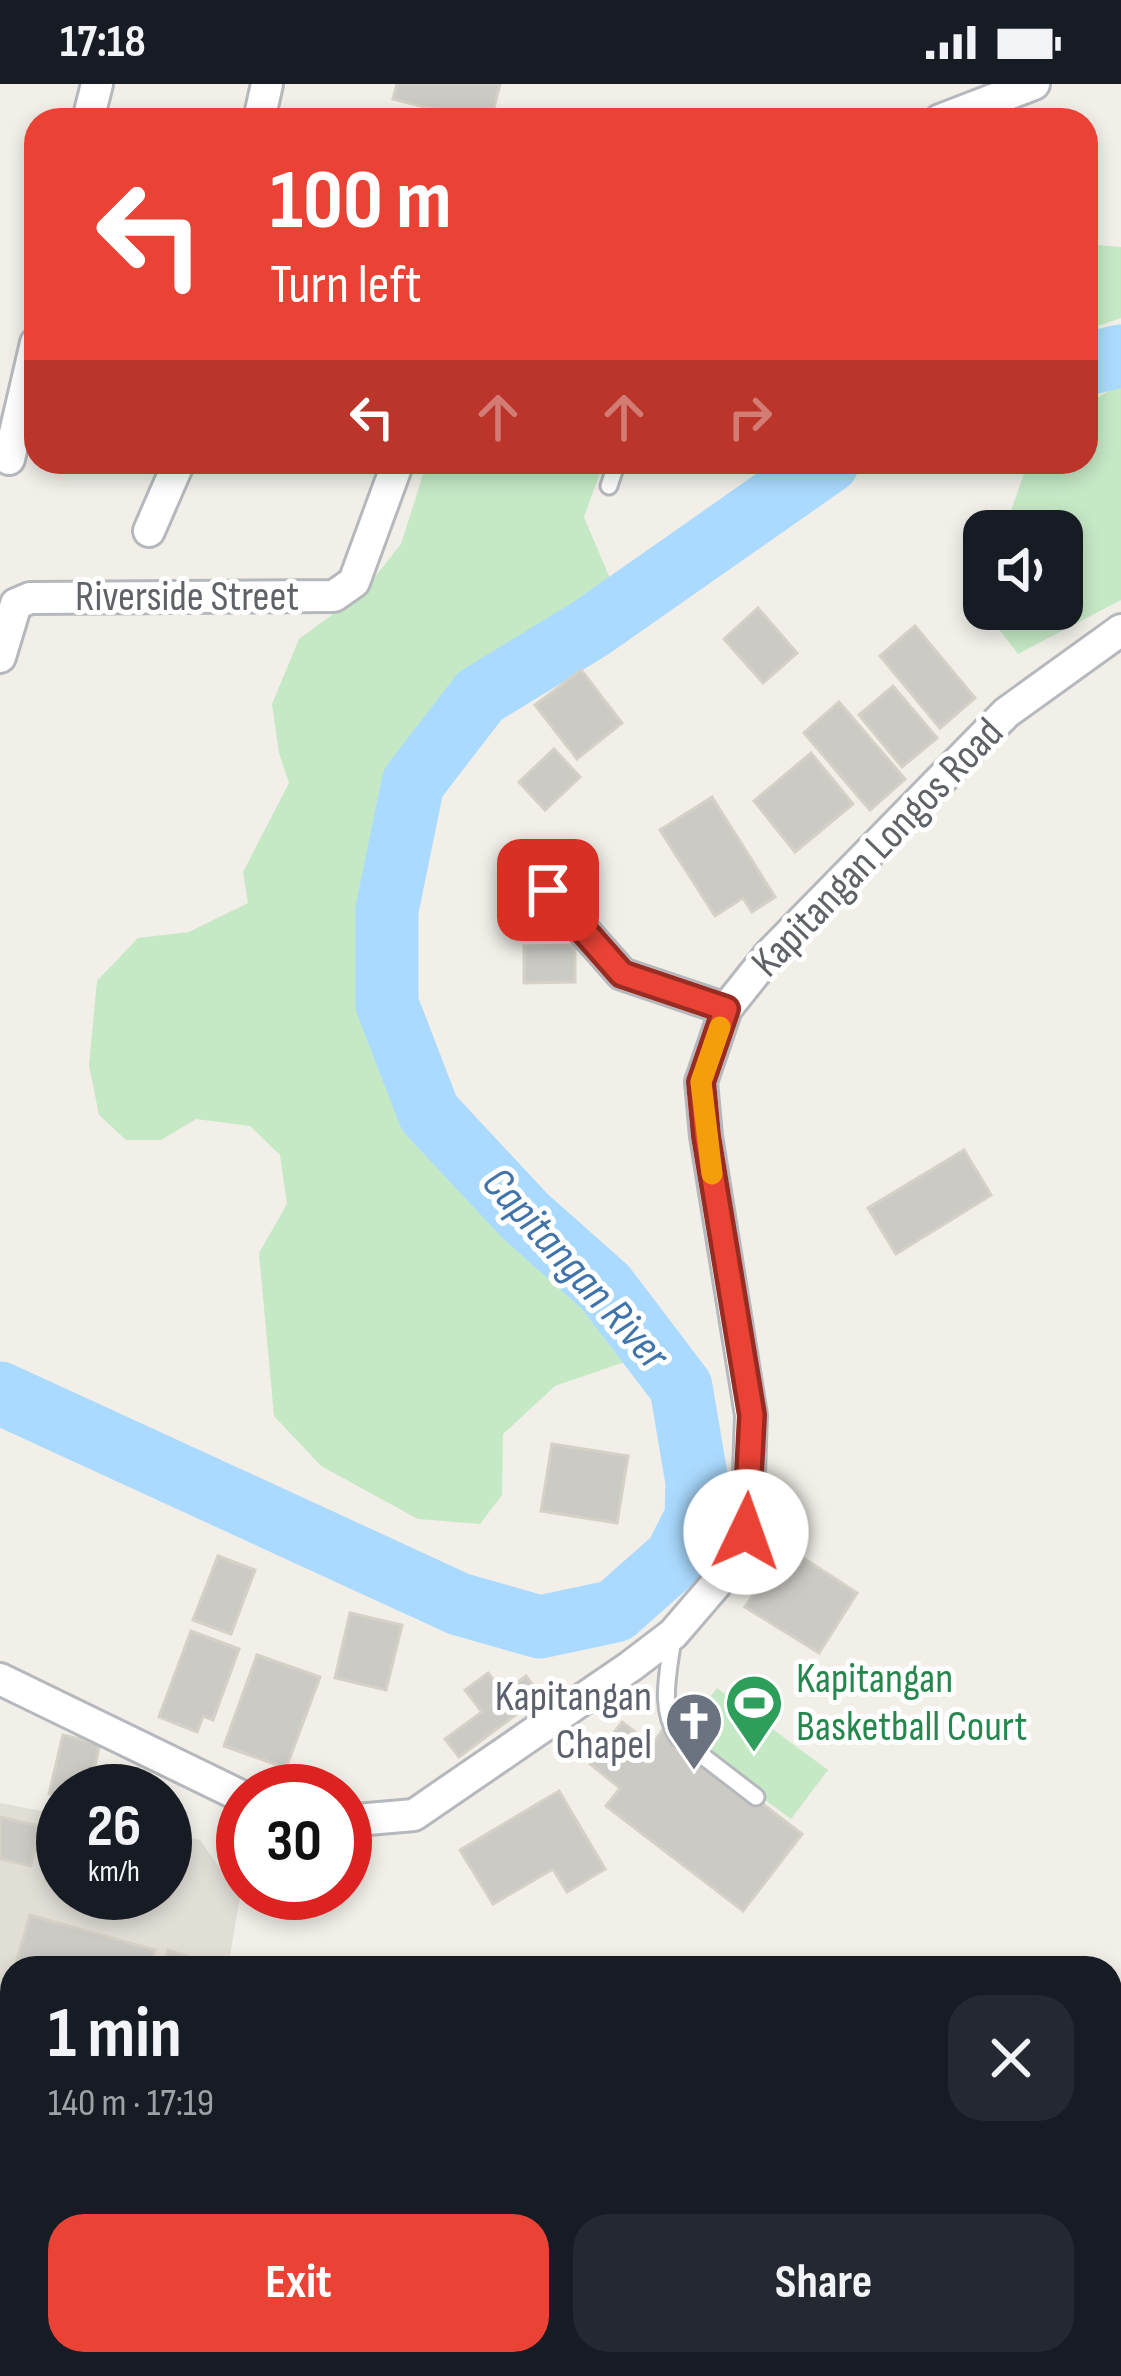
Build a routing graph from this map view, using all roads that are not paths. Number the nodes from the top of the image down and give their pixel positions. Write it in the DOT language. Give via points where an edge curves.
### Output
graph roads {
  1 [pos="1034,84"];
  2 [pos="971,108"];
  3 [pos="24,387"];
  4 [pos="5,456"];
  5 [pos="174,474"];
  6 [pos="394,474"];
  7 [pos="613,474"];
  8 [pos="609,486"];
  9 [pos="149,531"];
  10 [pos="1121,630"];
  11 [pos="0,657"];
  12 [pos="548,890"];
  13 [pos="726,1009"];
  14 [pos="673,1634"];
  15 [pos="0,1679"];
  16 [pos="216,1785"];
  17 [pos="756,1797"];
  18 [pos="372,1819"];
  1 -- 2 [label="street"];
  3 -- 4 [label="street"];
  5 -- 9 [label="street"];
  6 -- 11 [label="street, Riverside Street" via="354,582 334,596 30,598 16,604"];
  7 -- 8 [label="lane"];
  10 -- 13 [label="street, Kapitangan Longos Road" via="1006,713"];
  12 -- 13 [label="street" via="622,974"];
  13 -- 14 [label="street, Kapitangan Longos Road" via="701,1082 752,1415 746,1532"];
  14 -- 17 [label="lane" via="670,1726"];
  14 -- 18 [label="street, Kapitangan Longos Road" via="414,1815"];
  15 -- 16 [label="street"];
}
